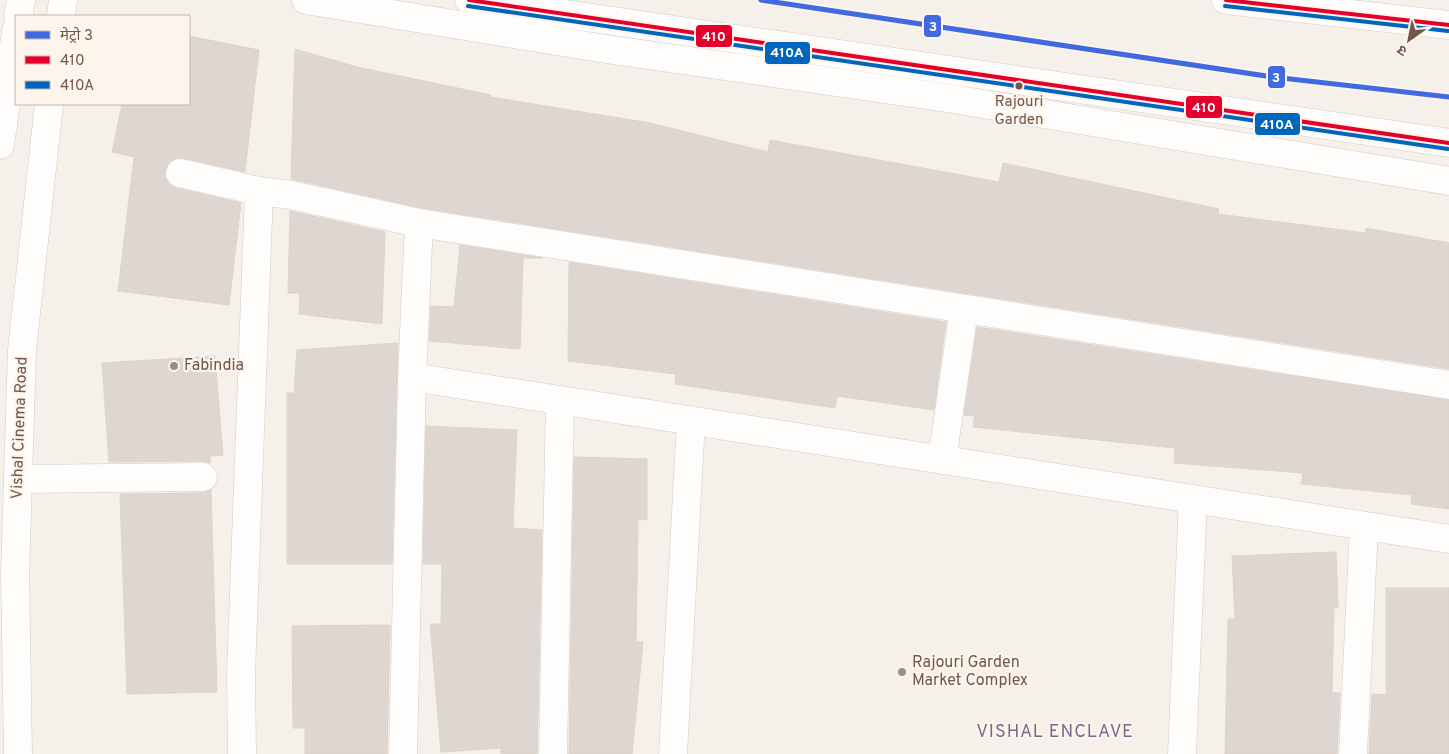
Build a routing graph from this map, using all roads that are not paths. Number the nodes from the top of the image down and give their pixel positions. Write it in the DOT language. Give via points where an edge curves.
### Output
graph roads {
  1 [pos="21,0"];
  2 [pos="63,0"];
  3 [pos="306,0"];
  4 [pos="469,0"];
  5 [pos="1226,0"];
  6 [pos="18,15"];
  7 [pos="61,15"];
  8 [pos="1449,25"];
  9 [pos="15,38"];
  10 [pos="49,105"];
  11 [pos="1449,143"];
  12 [pos="0,145"];
  13 [pos="180,173"];
  14 [pos="1449,181"];
  15 [pos="259,191"];
  16 [pos="419,223"];
  17 [pos="964,310"];
  18 [pos="412,376"];
  19 [pos="1449,385"];
  20 [pos="560,400"];
  21 [pos="691,420"];
  22 [pos="942,460"];
  23 [pos="203,477"];
  24 [pos="18,479"];
  25 [pos="1193,499"];
  26 [pos="1364,526"];
  27 [pos="1449,539"];
  28 [pos="8,574"];
  29 [pos="18,754"];
  30 [pos="242,754"];
  31 [pos="403,754"];
  32 [pos="553,754"];
  33 [pos="672,754"];
  34 [pos="1182,754"];
  35 [pos="1353,754"];
  1 -- 6 [label="street"];
  2 -- 7 [label="street"];
  3 -- 14 [label="street" via="606,49 947,98"];
  4 -- 11 [label="street"];
  5 -- 8 [label="street"];
  9 -- 12 [label="street"];
  10 -- 24 [label="street, Vishal Cinema Road" via="22,350"];
  13 -- 15 [label="street"];
  15 -- 16 [label="street" via="292,195"];
  15 -- 30 [label="street" via="241,674"];
  16 -- 17 [label="street"];
  16 -- 18 [label="street"];
  17 -- 19 [label="street"];
  17 -- 22 [label="street"];
  18 -- 20 [label="street"];
  18 -- 31 [label="street"];
  20 -- 21 [label="street"];
  20 -- 32 [label="street"];
  21 -- 22 [label="street"];
  21 -- 33 [label="street"];
  22 -- 25 [label="street"];
  23 -- 24 [label="street"];
  24 -- 28 [label="street, Vishal Cinema Road"];
  25 -- 26 [label="street"];
  25 -- 34 [label="street"];
  26 -- 27 [label="street"];
  26 -- 35 [label="street"];
  28 -- 29 [label="street, Vishal Cinema Road"];
}
